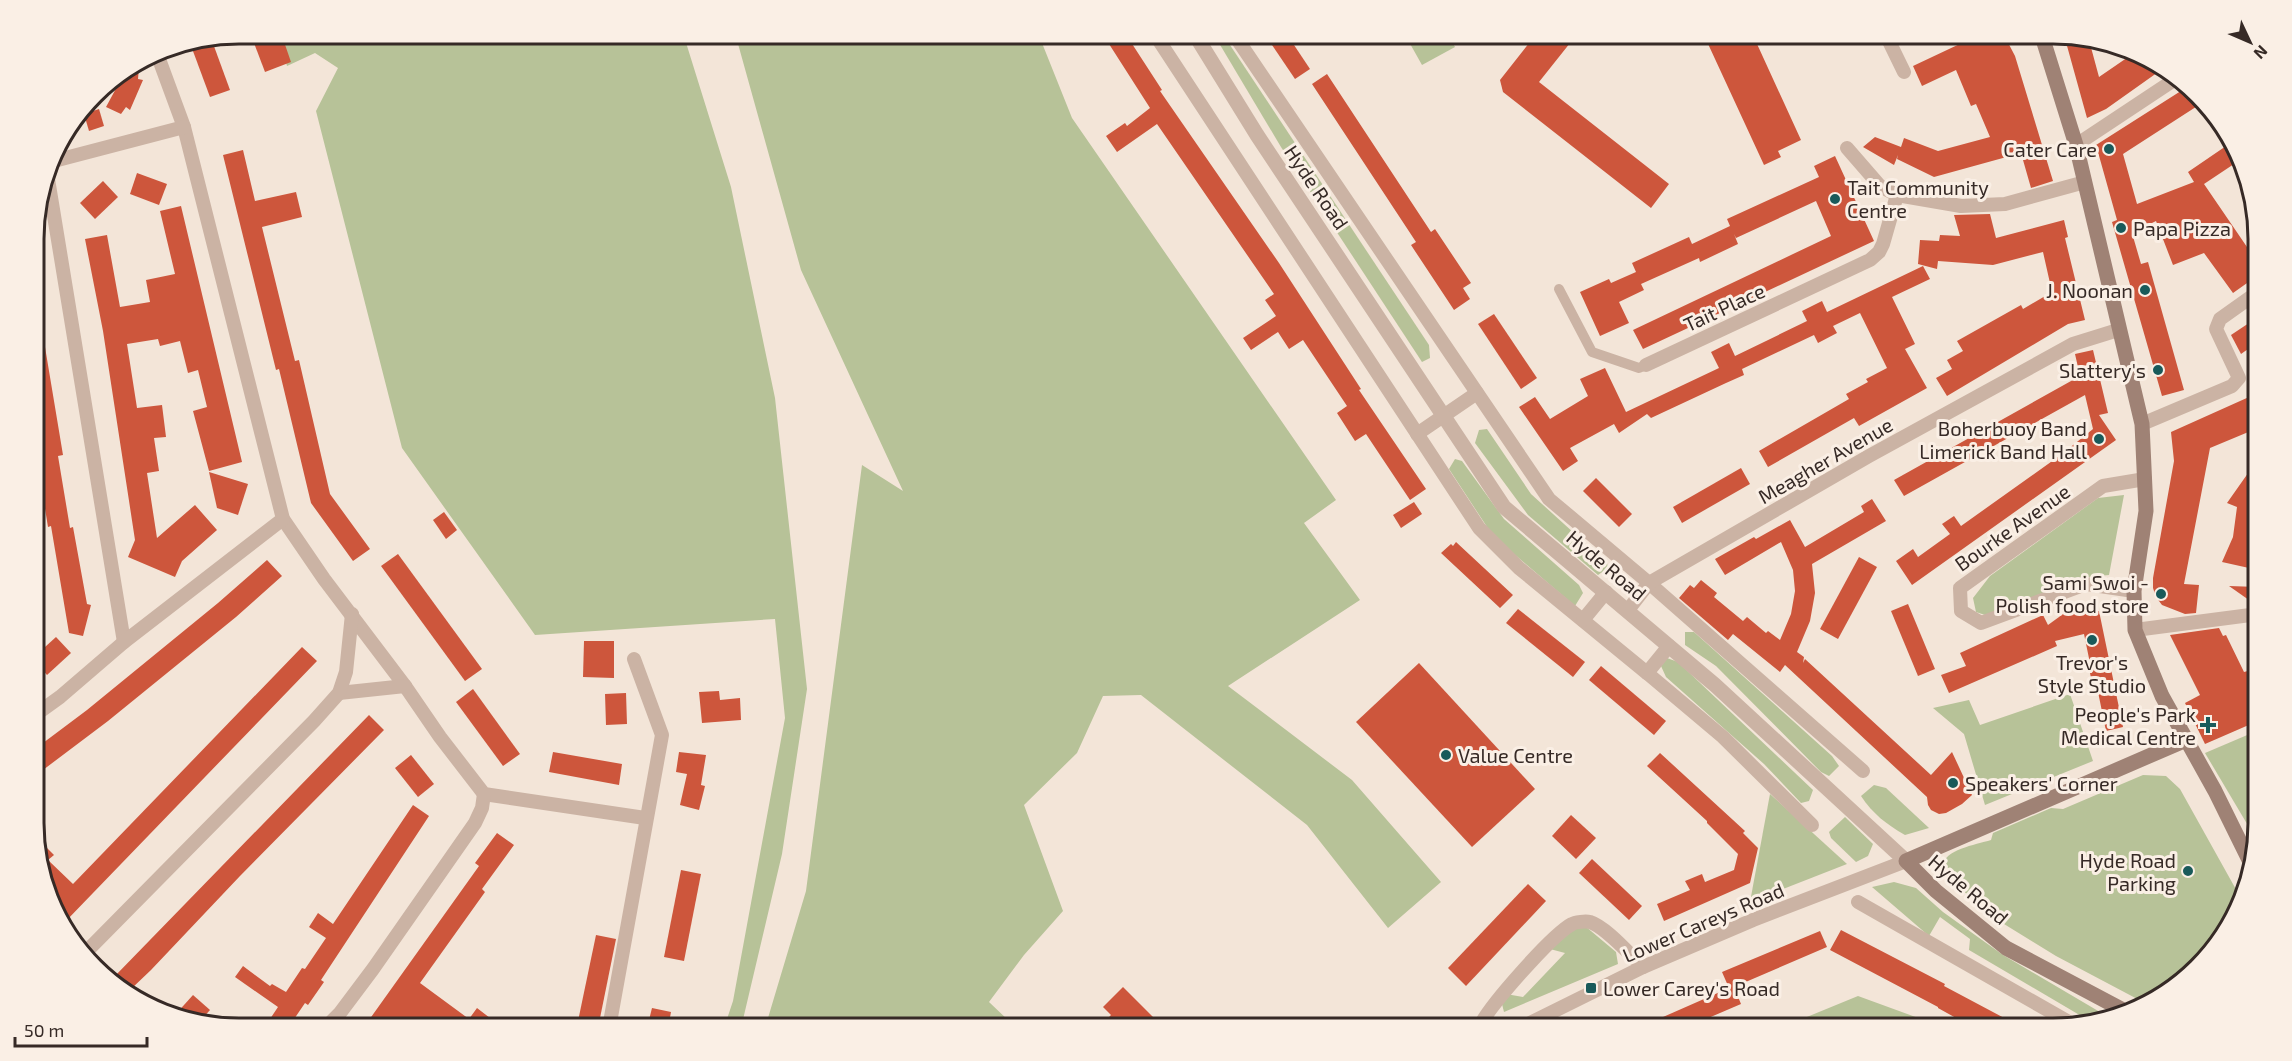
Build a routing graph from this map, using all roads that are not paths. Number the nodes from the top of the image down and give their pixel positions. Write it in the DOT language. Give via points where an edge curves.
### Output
graph roads {
  1 [pos="1161,44"];
  2 [pos="1201,44"];
  3 [pos="1240,44"];
  4 [pos="1890,44"];
  5 [pos="2044,44"];
  6 [pos="159,60"];
  7 [pos="1904,72"];
  8 [pos="2170,83"];
  9 [pos="184,127"];
  10 [pos="2076,146"];
  11 [pos="1847,148"];
  12 [pos="60,159"];
  13 [pos="2085,182"];
  14 [pos="50,189"];
  15 [pos="1897,195"];
  16 [pos="1559,289"];
  17 [pos="2248,299"];
  18 [pos="2118,330"];
  19 [pos="1646,365"];
  20 [pos="1477,393"];
  21 [pos="1443,415"];
  22 [pos="2142,424"];
  23 [pos="1417,434"];
  24 [pos="2145,479"];
  25 [pos="283,519"];
  26 [pos="1649,584"];
  27 [pos="2134,591"];
  28 [pos="1606,592"];
  29 [pos="1628,610"];
  30 [pos="352,614"];
  31 [pos="2248,615"];
  32 [pos="1583,620"];
  33 [pos="2135,630"];
  34 [pos="124,642"];
  35 [pos="1670,646"];
  36 [pos="634,659"];
  37 [pos="1647,673"];
  38 [pos="405,686"];
  39 [pos="339,693"];
  40 [pos="44,708"];
  41 [pos="2187,740"];
  42 [pos="1863,771"];
  43 [pos="484,794"];
  44 [pos="645,818"];
  45 [pos="1812,825"];
  46 [pos="2246,854"];
  47 [pos="1906,861"];
  48 [pos="1858,902"];
  49 [pos="90,948"];
  50 [pos="1643,967"];
  51 [pos="2117,1007"];
  52 [pos="1486,1017"];
  53 [pos="1542,1017"];
  54 [pos="2060,1017"];
  55 [pos="335,1018"];
  56 [pos="611,1018"];
  1 -- 23 [label="street"];
  2 -- 21 [label="street, Hyde Road"];
  3 -- 20 [label="street"];
  4 -- 7 [label="street"];
  5 -- 10 [label="main road"];
  6 -- 9 [label="street"];
  8 -- 10 [label="street"];
  9 -- 12 [label="street"];
  9 -- 25 [label="street"];
  10 -- 13 [label="main road"];
  11 -- 15 [label="street" via="1880,186"];
  13 -- 15 [label="street" via="2005,204 1962,206"];
  13 -- 18 [label="main road"];
  14 -- 34 [label="street"];
  15 -- 19 [label="street, Tait Place" via="1883,244 1870,260"];
  16 -- 19 [label="street, Tait Place" via="1592,352 1639,368"];
  17 -- 22 [label="street" via="2220,319 2216,329 2239,378 2232,386"];
  18 -- 22 [label="main road"];
  18 -- 26 [label="street, Meagher Avenue" via="2073,344 1869,456"];
  20 -- 21 [label="street"];
  20 -- 26 [label="street" via="1549,499"];
  21 -- 23 [label="street"];
  21 -- 28 [label="street, Hyde Road" via="1504,507"];
  22 -- 24 [label="main road"];
  23 -- 32 [label="street" via="1479,528 1519,568"];
  24 -- 27 [label="main road" via="2146,511"];
  24 -- 27 [label="street, Bourke Avenue" via="2103,486 1960,588 1961,611 1981,623 2086,585"];
  25 -- 30 [label="street"];
  25 -- 34 [label="street"];
  26 -- 29 [label="street, Meagher Avenue"];
  26 -- 42 [label="street"];
  27 -- 33 [label="main road"];
  28 -- 29 [label="street, Hyde Road"];
  28 -- 32 [label="street"];
  29 -- 35 [label="street, Hyde Road"];
  30 -- 38 [label="street"];
  30 -- 39 [label="street" via="346,672"];
  31 -- 33 [label="street"];
  32 -- 37 [label="street"];
  33 -- 41 [label="main road" via="2162,696"];
  34 -- 40 [label="street"];
  35 -- 37 [label="street"];
  35 -- 47 [label="street, Hyde Road"];
  36 -- 44 [label="street" via="662,735"];
  37 -- 45 [label="street" via="1723,737"];
  38 -- 39 [label="street"];
  38 -- 43 [label="street"];
  39 -- 49 [label="street"];
  41 -- 46 [label="main road"];
  41 -- 47 [label="main road"];
  43 -- 44 [label="street"];
  43 -- 55 [label="street" via="475,823"];
  44 -- 56 [label="street"];
  47 -- 50 [label="street, Lower Careys Road"];
  47 -- 51 [label="main road, Hyde Road" via="2006,948"];
  48 -- 54 [label="street"];
  50 -- 52 [label="street" via="1604,931 1589,922 1573,924 1542,949"];
  50 -- 53 [label="street, Lower Careys Road"];
}
